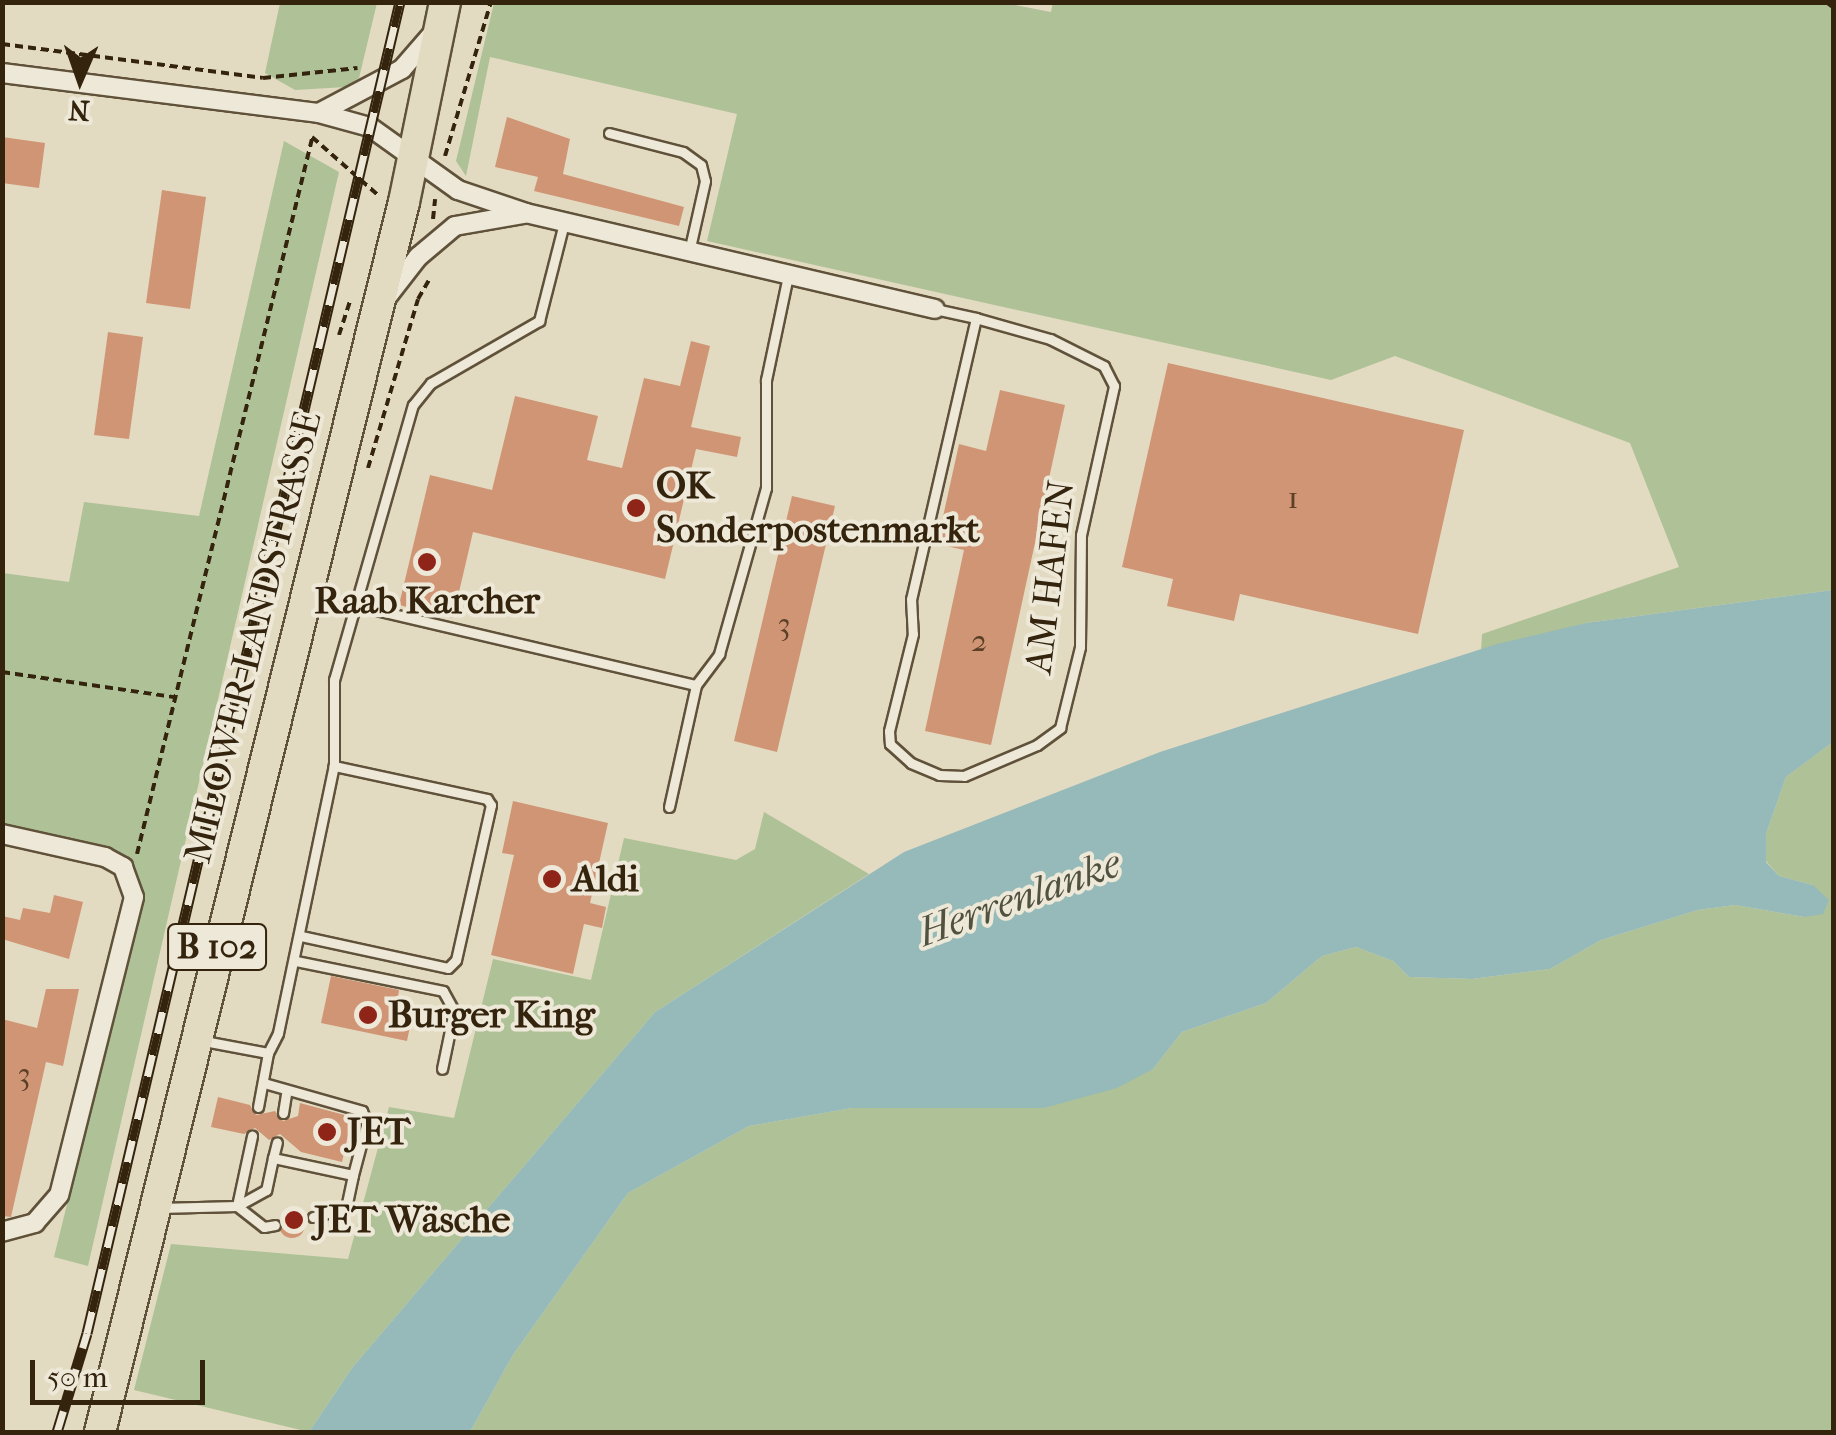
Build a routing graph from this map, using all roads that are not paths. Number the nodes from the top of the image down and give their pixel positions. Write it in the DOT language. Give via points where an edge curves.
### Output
graph roads {
  1 [pos="442,14"];
  2 [pos="2,73"];
  3 [pos="319,113"];
  4 [pos="610,134"];
  5 [pos="414,161"];
  6 [pos="526,213"];
  7 [pos="564,223"];
  8 [pos="689,252"];
  9 [pos="788,276"];
  10 [pos="936,309"];
  11 [pos="375,313"];
  12 [pos="976,318"];
  13 [pos="354,605"];
  14 [pos="696,684"];
  15 [pos="334,766"];
  16 [pos="668,807"];
  17 [pos="2,834"];
  18 [pos="300,936"];
  19 [pos="296,961"];
  20 [pos="194,1038"];
  21 [pos="268,1053"];
  22 [pos="442,1069"];
  23 [pos="264,1083"];
  24 [pos="286,1094"];
  25 [pos="258,1106"];
  26 [pos="283,1112"];
  27 [pos="252,1136"];
  28 [pos="277,1142"];
  29 [pos="274,1158"];
  30 [pos="353,1175"];
  31 [pos="152,1206"];
  32 [pos="237,1206"];
  33 [pos="313,1216"];
  34 [pos="275,1224"];
  35 [pos="2,1232"];
  36 [pos="100,1432"];
  1 -- 3 [label="street, MILOWER LANDSTRASSE" via="402,69"];
  1 -- 5 [label="main road, MILOWER LANDSTRASSE / B 102"];
  2 -- 3 [label="street, AM HAFEN"];
  3 -- 5 [label="street, AM HAFEN" via="370,128"];
  4 -- 8 [label="lane" via="683,152 701,165 705,181"];
  5 -- 6 [label="street, AM HAFEN" via="438,179"];
  5 -- 11 [label="main road, MILOWER LANDSTRASSE / B 102" via="418,206"];
  6 -- 7 [label="street, AM HAFEN"];
  6 -- 11 [label="street, MILOWER LANDSTRASSE" via="455,226 418,256"];
  7 -- 8 [label="street, AM HAFEN"];
  7 -- 13 [label="lane" via="539,321 431,383 413,405"];
  8 -- 9 [label="street, AM HAFEN"];
  9 -- 10 [label="street, AM HAFEN"];
  9 -- 14 [label="lane" via="766,380 766,488 719,654"];
  10 -- 12 [label="lane, AM HAFEN"];
  11 -- 20 [label="main road, MILOWER LANDSTRASSE / B 102"];
  12 -- 12 [label="lane, AM HAFEN" via="1050,339 1104,366 1114,386 1081,535 1080,648 1060,728 964,776 939,775 911,763 890,744 889,731 913,634 911,599"];
  13 -- 14 [label="lane"];
  13 -- 15 [label="lane" via="334,680"];
  14 -- 16 [label="lane"];
  15 -- 18 [label="lane"];
  15 -- 18 [label="lane" via="487,798 491,805 456,960 448,968"];
  17 -- 35 [label="street" via="105,857 130,881 134,898 59,1195 35,1223"];
  18 -- 19 [label="lane"];
  19 -- 21 [label="lane"];
  19 -- 22 [label="lane" via="443,991 454,1011"];
  20 -- 21 [label="lane"];
  20 -- 31 [label="main road, MILOWER LANDSTRASSE / B 102"];
  21 -- 23 [label="lane"];
  23 -- 24 [label="lane"];
  23 -- 25 [label="lane"];
  24 -- 26 [label="lane"];
  24 -- 30 [label="lane" via="362,1111 366,1122"];
  27 -- 32 [label="lane"];
  28 -- 29 [label="lane"];
  29 -- 30 [label="lane"];
  29 -- 32 [label="lane" via="266,1190"];
  30 -- 33 [label="lane" via="346,1208"];
  31 -- 32 [label="lane" via="176,1212"];
  31 -- 36 [label="main road, MILOWER LANDSTRASSE / B 102"];
  32 -- 34 [label="lane" via="264,1227"];
}
